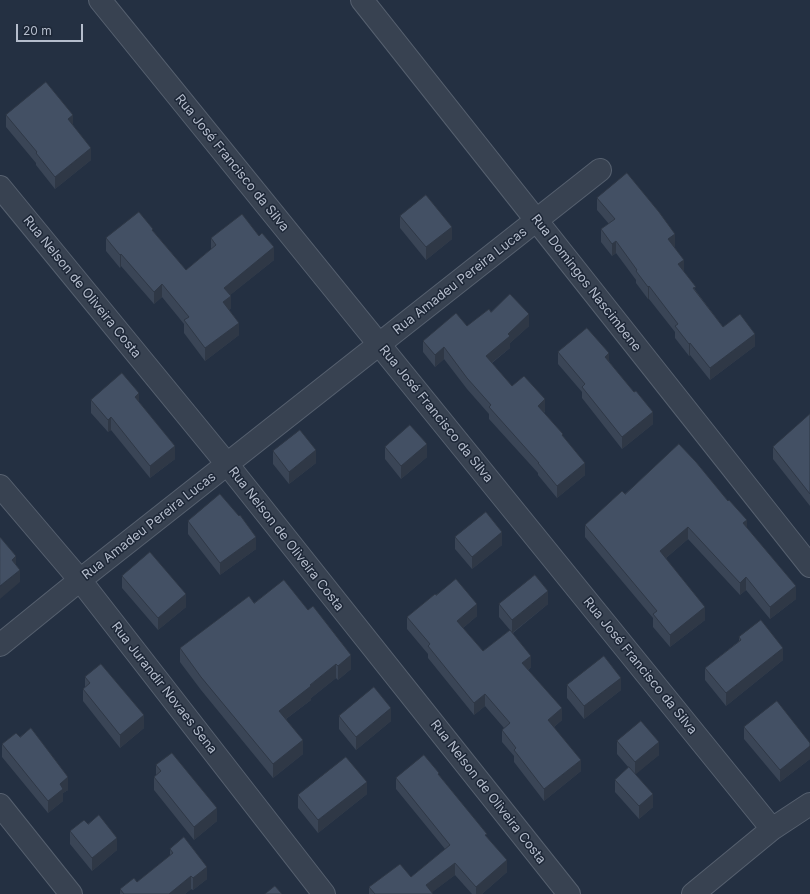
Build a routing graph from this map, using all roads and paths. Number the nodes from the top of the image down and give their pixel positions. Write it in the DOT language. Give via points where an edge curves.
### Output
graph roads {
  1 [pos="100,0"];
  2 [pos="362,0"];
  3 [pos="600,170"];
  4 [pos="0,187"];
  5 [pos="537,221"];
  6 [pos="379,344"];
  7 [pos="227,464"];
  8 [pos="0,486"];
  9 [pos="810,566"];
  10 [pos="80,580"];
  11 [pos="0,645"];
  12 [pos="0,804"];
  13 [pos="810,804"];
  14 [pos="772,829"];
  15 [pos="71,894"];
  16 [pos="324,894"];
  17 [pos="569,894"];
  18 [pos="693,894"];
  1 -- 6 [label="street, Rua José Francisco da Silva"];
  2 -- 5 [label="street, Rua Domingos Nascimbene"];
  3 -- 5 [label="street, Rua Amadeu Pereira Lucas"];
  4 -- 7 [label="street, Rua Nelson de Oliveira Costa"];
  5 -- 6 [label="street, Rua Amadeu Pereira Lucas"];
  5 -- 9 [label="street, Rua Domingos Nascimbene"];
  6 -- 7 [label="street, Rua Amadeu Pereira Lucas"];
  6 -- 14 [label="street, Rua José Francisco da Silva"];
  7 -- 10 [label="street, Rua Amadeu Pereira Lucas"];
  7 -- 17 [label="street, Rua Nelson de Oliveira Costa"];
  8 -- 10 [label="street, Rua Jurandir Novaes Sena"];
  10 -- 11 [label="street, Rua Amadeu Pereira Lucas"];
  10 -- 16 [label="street, Rua Jurandir Novaes Sena"];
  12 -- 15 [label="street"];
  13 -- 14 [label="street"];
  14 -- 18 [label="street"];
}
